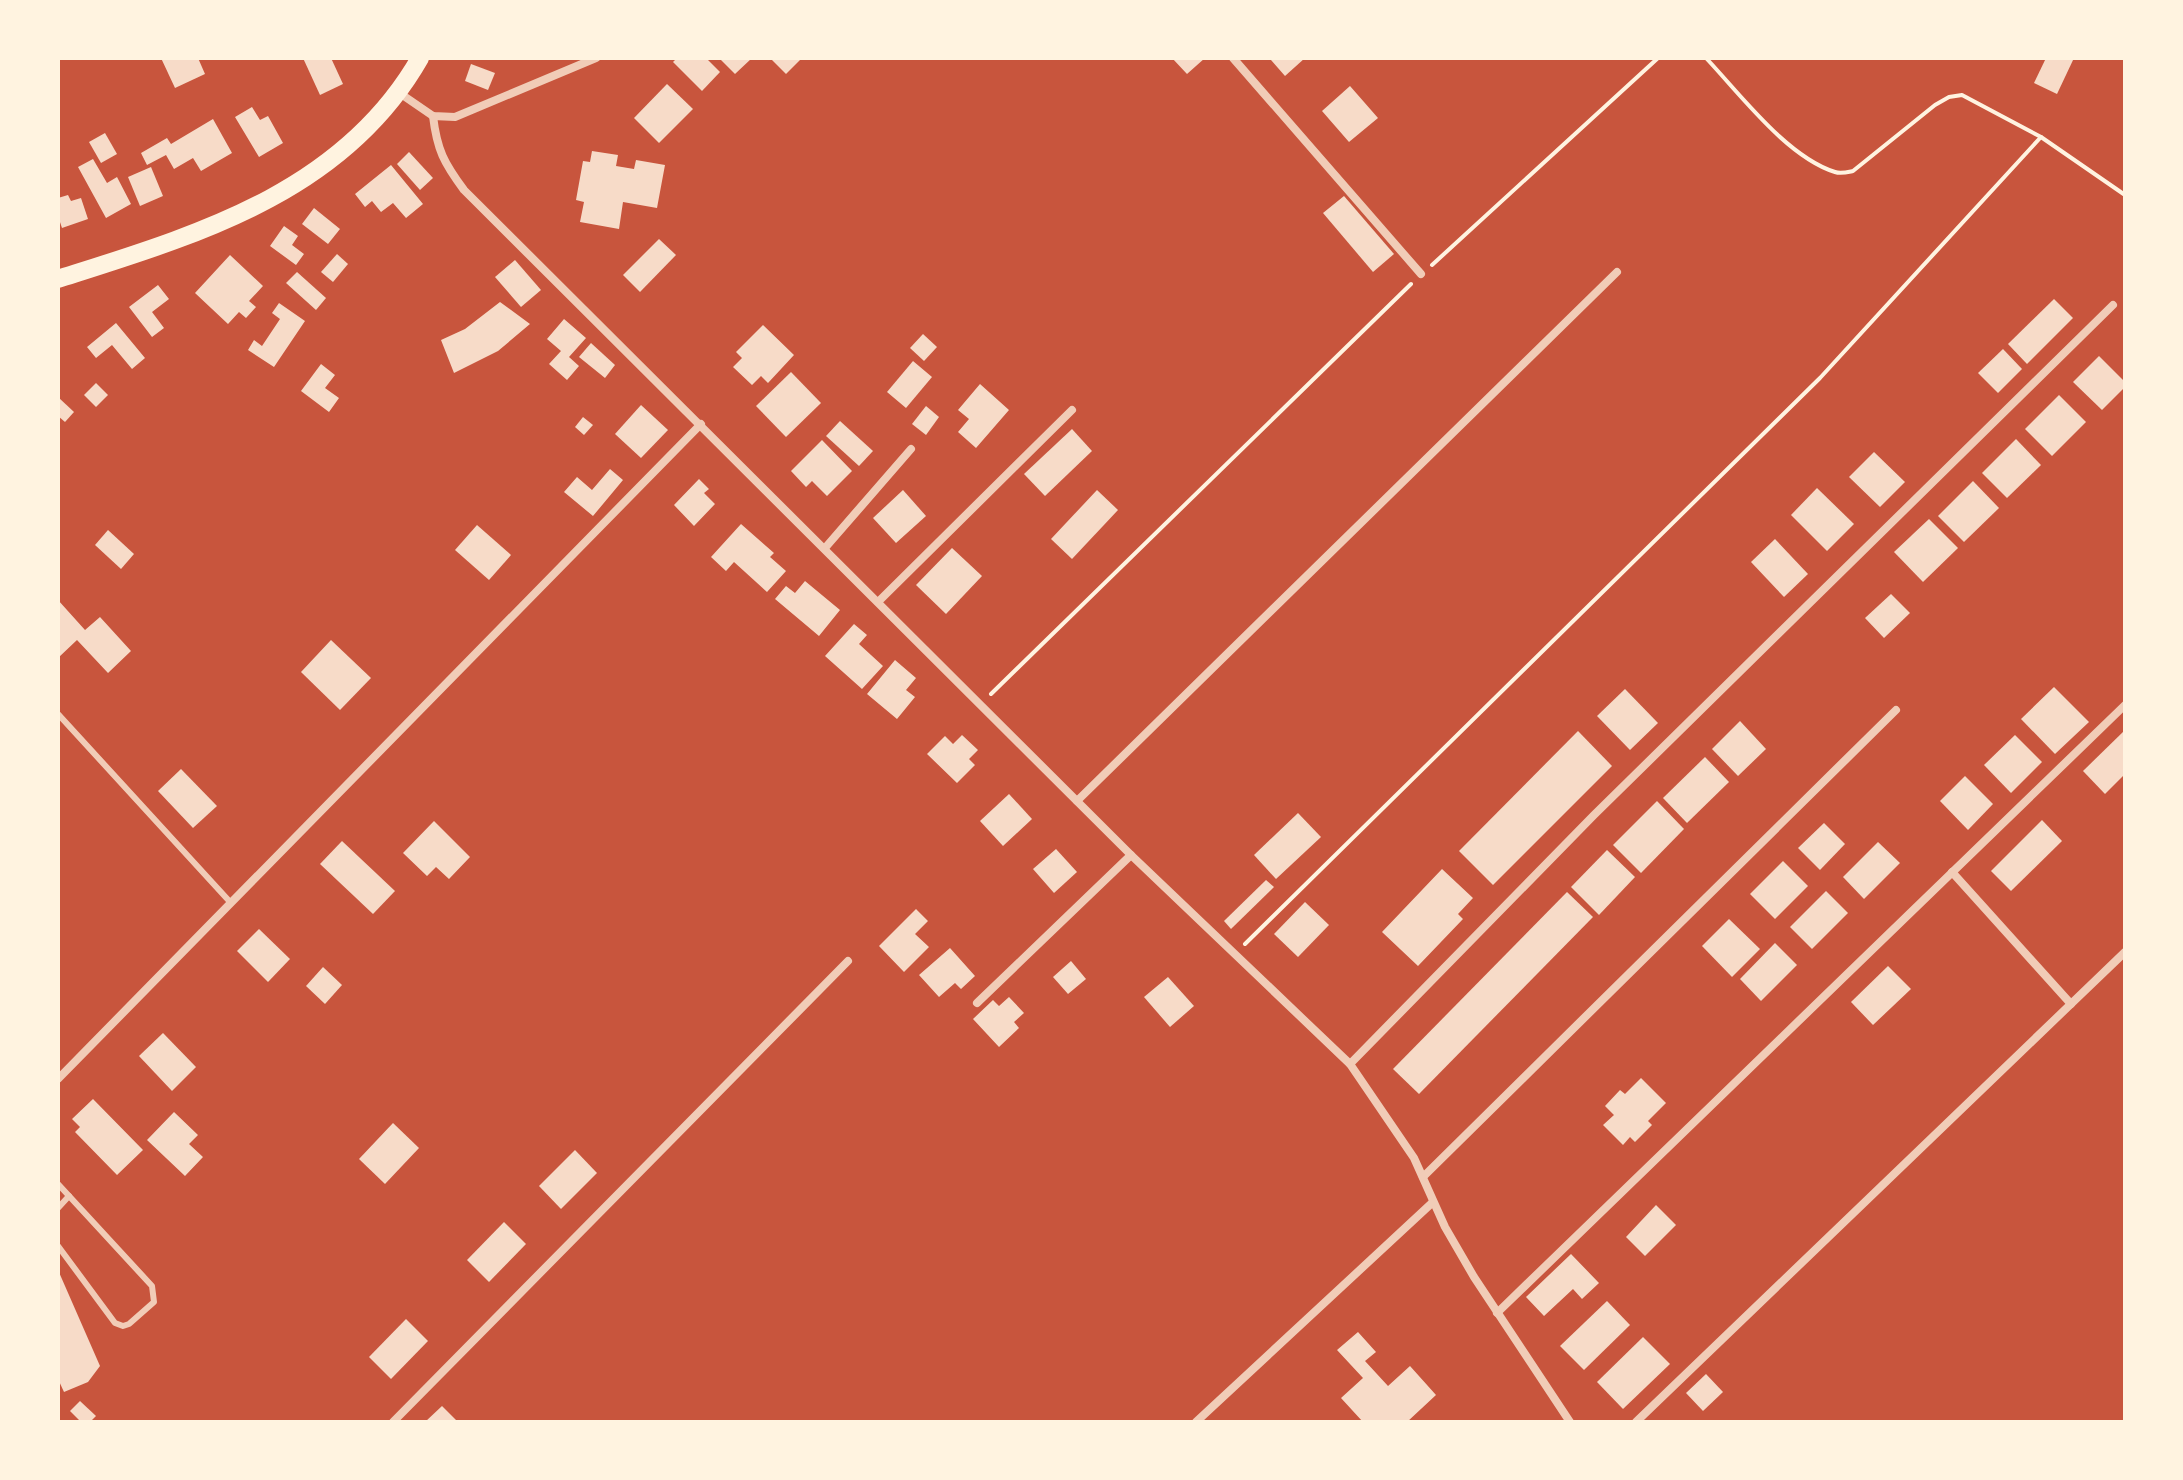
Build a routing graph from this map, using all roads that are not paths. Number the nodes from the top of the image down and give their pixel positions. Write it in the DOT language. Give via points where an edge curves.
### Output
graph roads {
  1 [pos="420,58"];
  2 [pos="596,58"];
  3 [pos="1233,58"];
  4 [pos="398,92"];
  5 [pos="433,116"];
  6 [pos="1617,272"];
  7 [pos="1421,274"];
  8 [pos="58,279"];
  9 [pos="2113,305"];
  10 [pos="1072,410"];
  11 [pos="701,424"];
  12 [pos="911,449"];
  13 [pos="825,548"];
  14 [pos="878,602"];
  15 [pos="2125,705"];
  16 [pos="1896,710"];
  17 [pos="58,714"];
  18 [pos="1077,801"];
  19 [pos="1131,855"];
  20 [pos="1952,872"];
  21 [pos="231,903"];
  22 [pos="2125,952"];
  23 [pos="848,961"];
  24 [pos="977,1003"];
  25 [pos="2071,1004"];
  26 [pos="1350,1064"];
  27 [pos="58,1079"];
  28 [pos="1423,1177"];
  29 [pos="58,1184"];
  30 [pos="69,1196"];
  31 [pos="1433,1202"];
  32 [pos="58,1208"];
  33 [pos="58,1246"];
  34 [pos="1497,1313"];
  35 [pos="393,1422"];
  36 [pos="1196,1422"];
  37 [pos="1570,1422"];
  38 [pos="1636,1422"];
  1 -- 4 [label="main road"];
  2 -- 5 [label="street" via="455,117"];
  3 -- 7 [label="street"];
  4 -- 5 [label="street"];
  4 -- 8 [label="main road" via="348,145 265,203 165,245"];
  5 -- 11 [label="street" via="436,145 464,190"];
  6 -- 18 [label="street"];
  9 -- 26 [label="street" via="1594,815"];
  10 -- 14 [label="street"];
  11 -- 13 [label="street"];
  11 -- 21 [label="street"];
  12 -- 13 [label="street"];
  13 -- 14 [label="street"];
  14 -- 18 [label="street"];
  15 -- 20 [label="street"];
  16 -- 28 [label="street"];
  17 -- 21 [label="lane"];
  18 -- 19 [label="street"];
  19 -- 24 [label="street"];
  19 -- 26 [label="street"];
  20 -- 25 [label="street"];
  20 -- 34 [label="street"];
  21 -- 27 [label="street"];
  22 -- 25 [label="street"];
  23 -- 35 [label="street"];
  25 -- 38 [label="street"];
  26 -- 28 [label="street"];
  28 -- 31 [label="street"];
  29 -- 30 [label="lane"];
  30 -- 32 [label="lane"];
  30 -- 33 [label="lane" via="152,1286 154,1302 129,1324 115,1323"];
  31 -- 34 [label="street"];
  31 -- 36 [label="street"];
  34 -- 37 [label="street"];
}
